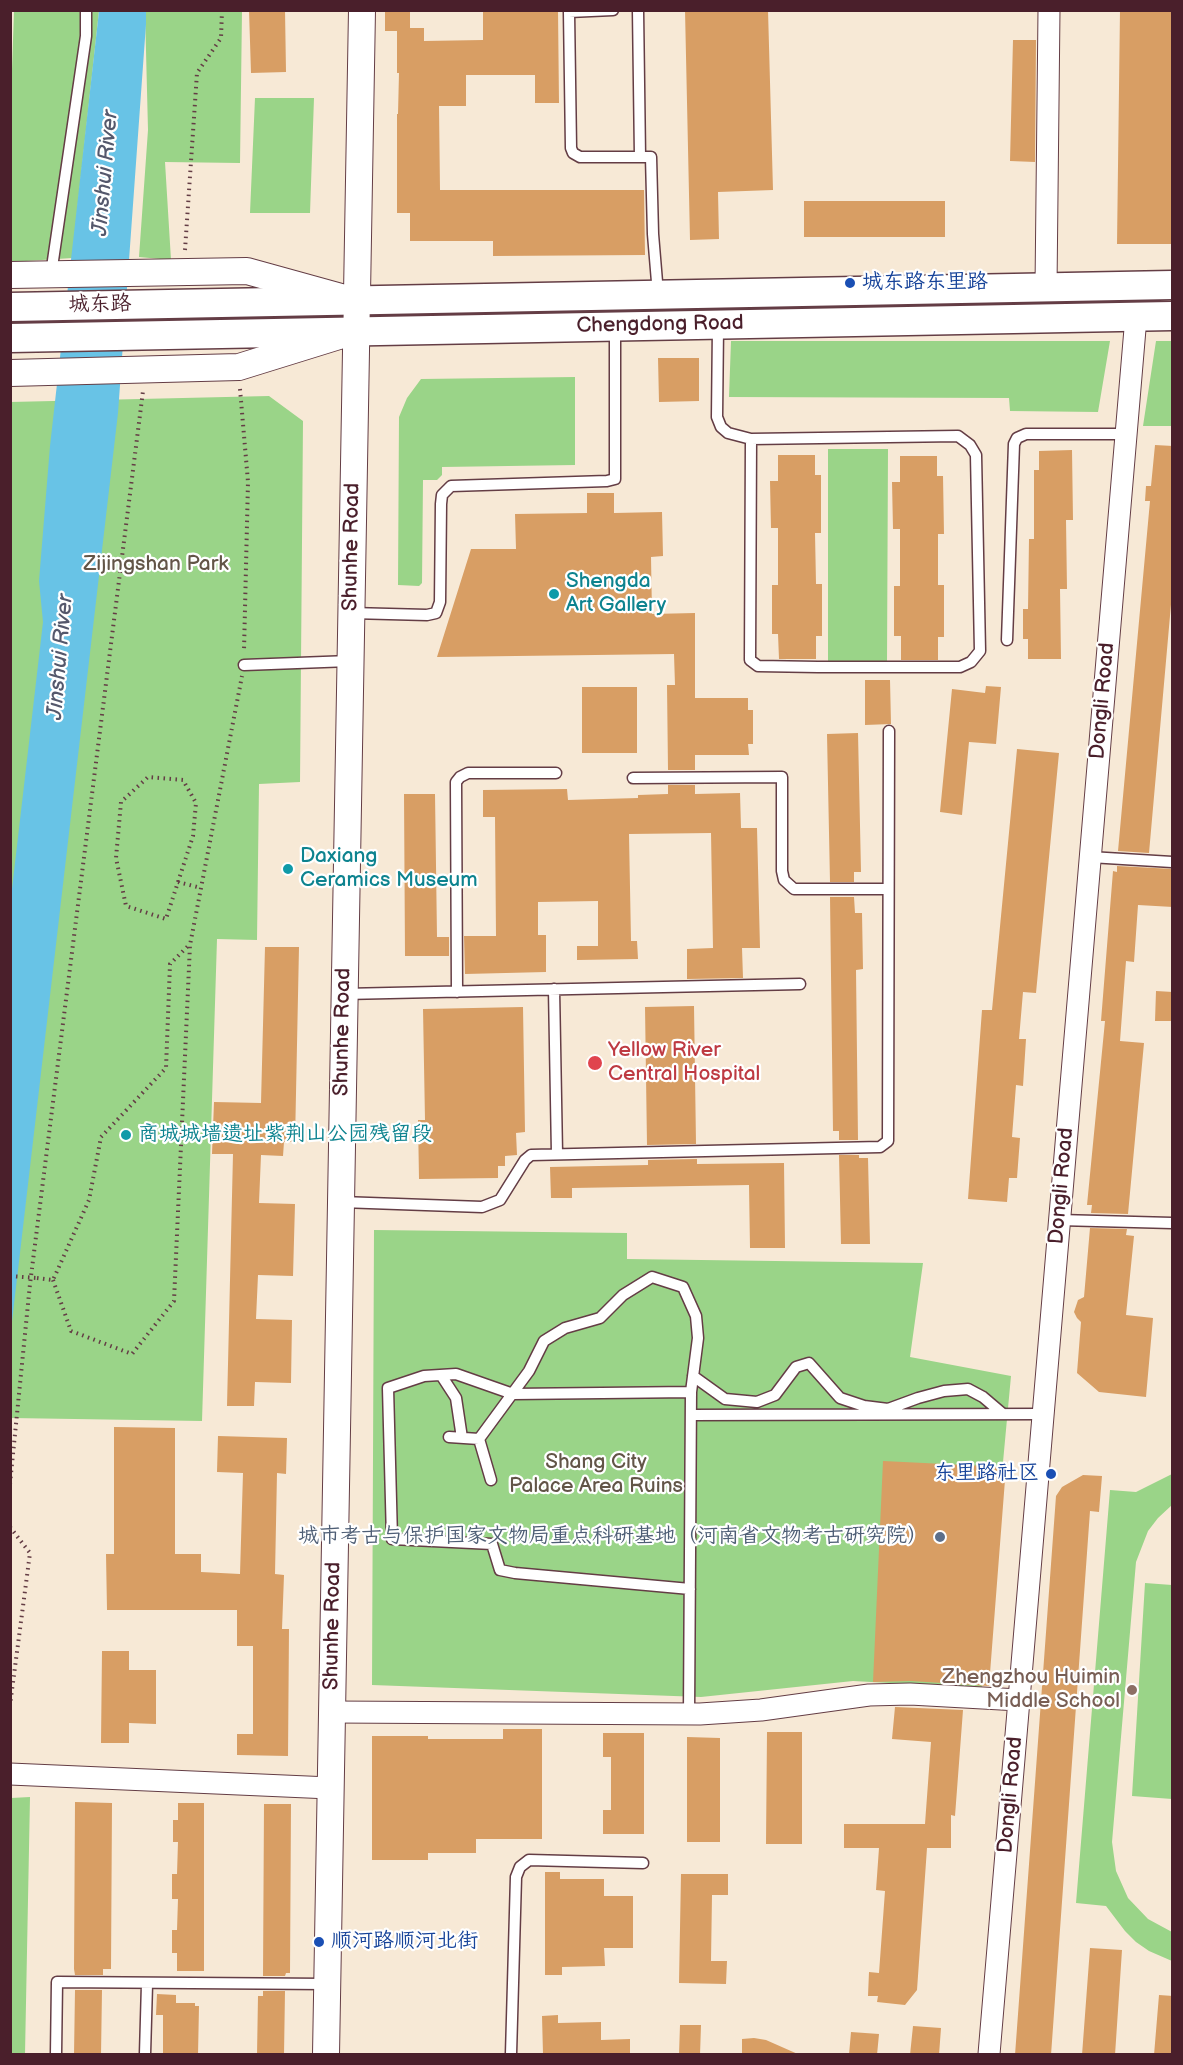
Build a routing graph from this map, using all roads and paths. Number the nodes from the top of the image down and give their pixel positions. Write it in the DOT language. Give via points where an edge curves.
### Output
graph roads {
  1 [pos="86,10"];
  2 [pos="222,10"];
  3 [pos="362,10"];
  4 [pos="613,10"];
  5 [pos="638,10"];
  6 [pos="1049,10"];
  7 [pos="640,157"];
  8 [pos="183,272"];
  9 [pos="51,274"];
  10 [pos="10,275"];
  11 [pos="1173,285"];
  12 [pos="1046,287"];
  13 [pos="658,294"];
  14 [pos="355,300"];
  15 [pos="150,304"];
  16 [pos="10,307"];
  17 [pos="1173,316"];
  18 [pos="1136,317"];
  19 [pos="718,324"];
  20 [pos="615,326"];
  21 [pos="356,331"];
  22 [pos="148,335"];
  23 [pos="10,338"];
  24 [pos="146,369"];
  25 [pos="10,372"];
  26 [pos="1126,434"];
  27 [pos="751,439"];
  28 [pos="351,612"];
  29 [pos="1007,640"];
  30 [pos="350,661"];
  31 [pos="244,665"];
  32 [pos="889,731"];
  33 [pos="556,773"];
  34 [pos="633,778"];
  35 [pos="1090,857"];
  36 [pos="1173,862"];
  37 [pos="178,882"];
  38 [pos="201,888"];
  39 [pos="888,889"];
  40 [pos="800,984"];
  41 [pos="554,989"];
  42 [pos="457,992"];
  43 [pos="344,994"];
  44 [pos="557,1154"];
  45 [pos="340,1202"];
  46 [pos="1059,1220"];
  47 [pos="1173,1223"];
  48 [pos="10,1276"];
  49 [pos="53,1280"];
  50 [pos="441,1375"];
  51 [pos="693,1376"];
  52 [pos="691,1392"];
  53 [pos="513,1394"];
  54 [pos="1003,1414"];
  55 [pos="1043,1414"];
  56 [pos="691,1415"];
  57 [pos="449,1437"];
  58 [pos="462,1438"];
  59 [pos="479,1439"];
  60 [pos="491,1480"];
  61 [pos="10,1484"];
  62 [pos="10,1527"];
  63 [pos="690,1589"];
  64 [pos="1019,1700"];
  65 [pos="10,1705"];
  66 [pos="331,1712"];
  67 [pos="688,1714"];
  68 [pos="10,1774"];
  69 [pos="330,1788"];
  70 [pos="643,1863"];
  71 [pos="147,1984"];
  72 [pos="327,1984"];
  73 [pos="56,2055"];
  74 [pos="146,2055"];
  75 [pos="326,2055"];
  76 [pos="511,2055"];
  77 [pos="989,2055"];
  1 -- 9 [label="lane" via="86,36"];
  2 -- 8 [label="path" via="221,38 197,73"];
  3 -- 14 [label="street, Shunhe Road"];
  4 -- 7 [label="lane" via="569,12 571,148 580,157"];
  5 -- 7 [label="lane"];
  6 -- 12 [label="street"];
  7 -- 13 [label="lane" via="651,157"];
  8 -- 9 [label="street"];
  8 -- 14 [label="street" via="247,271"];
  9 -- 10 [label="street"];
  11 -- 12 [label="main road, Chengdong Road"];
  12 -- 13 [label="main road, Chengdong Road"];
  13 -- 14 [label="main road, Chengdong Road"];
  14 -- 15 [label="main road, Chengdong Road"];
  14 -- 21 [label="street, Shunhe Road"];
  15 -- 16 [label="main road, 城东路"];
  17 -- 18 [label="main road, Chengdong Road"];
  18 -- 19 [label="main road, Chengdong Road"];
  18 -- 26 [label="street, Dongli Road"];
  19 -- 20 [label="main road, Chengdong Road"];
  19 -- 27 [label="lane" via="717,417 728,433"];
  20 -- 21 [label="main road, Chengdong Road"];
  20 -- 28 [label="lane" via="615,478 451,486 442,495 440,602 436,613"];
  21 -- 22 [label="main road, Chengdong Road"];
  21 -- 24 [label="street" via="239,367"];
  21 -- 28 [label="street, Shunhe Road"];
  22 -- 23 [label="main road, 城东路"];
  24 -- 25 [label="street"];
  24 -- 61 [label="path" via="30,1284"];
  26 -- 29 [label="lane" via="1026,434 1017,438 1012,453"];
  26 -- 35 [label="street, Dongli Road"];
  27 -- 27 [label="lane" via="750,660 758,666 818,667 960,667 971,662 980,651 976,454 970,445 958,436"];
  28 -- 30 [label="street, Shunhe Road"];
  30 -- 31 [label="lane"];
  30 -- 43 [label="street, Shunhe Road"];
  32 -- 39 [label="lane"];
  33 -- 42 [label="lane" via="468,773 456,782"];
  34 -- 39 [label="lane" via="782,777 784,880 794,889"];
  35 -- 36 [label="lane"];
  35 -- 46 [label="street, Dongli Road"];
  37 -- 37 [label="path" via="166,919 126,906 116,858 121,802 148,777 183,780 196,803 193,836"];
  37 -- 38 [label="path"];
  39 -- 44 [label="lane" via="888,1141 880,1146"];
  40 -- 41 [label="lane"];
  41 -- 42 [label="lane"];
  41 -- 44 [label="lane"];
  42 -- 43 [label="lane"];
  43 -- 45 [label="street, Shunhe Road"];
  44 -- 45 [label="lane" via="531,1155 500,1200 482,1207"];
  45 -- 66 [label="street, Shunhe Road"];
  46 -- 47 [label="lane"];
  46 -- 55 [label="street, Dongli Road"];
  48 -- 49 [label="path, bridge"];
  49 -- 49 [label="path" via="71,1331 132,1354 174,1301 190,945 170,964 166,1068 101,1137 89,1200"];
  50 -- 53 [label="lane" via="456,1374"];
  50 -- 58 [label="lane" via="456,1398"];
  50 -- 63 [label="lane" via="424,1376 388,1388 392,1539 492,1544 500,1570 515,1573"];
  51 -- 52 [label="lane"];
  51 -- 53 [label="lane" via="698,1338 696,1316 683,1287 651,1277 623,1295 600,1317 565,1328 544,1341"];
  51 -- 54 [label="lane" via="725,1399 757,1402 775,1395 796,1366 809,1363 840,1398 864,1406 888,1409 944,1391 968,1389"];
  52 -- 53 [label="lane"];
  52 -- 56 [label="lane"];
  53 -- 59 [label="lane"];
  54 -- 55 [label="lane"];
  54 -- 56 [label="lane"];
  55 -- 64 [label="street, Dongli Road"];
  56 -- 63 [label="lane"];
  57 -- 58 [label="lane"];
  58 -- 59 [label="lane"];
  59 -- 60 [label="lane"];
  62 -- 65 [label="path" via="30,1552"];
  63 -- 67 [label="lane"];
  64 -- 67 [label="street" via="869,1695 761,1710"];
  64 -- 77 [label="street, Dongli Road"];
  66 -- 67 [label="street"];
  66 -- 69 [label="street, Shunhe Road"];
  68 -- 69 [label="street"];
  69 -- 72 [label="street, Shunhe Road"];
  70 -- 76 [label="lane" via="529,1860 520,1867 516,1877"];
  71 -- 72 [label="lane"];
  71 -- 73 [label="lane" via="57,1982"];
  71 -- 74 [label="lane"];
  72 -- 75 [label="street, Shunhe Road"];
}
